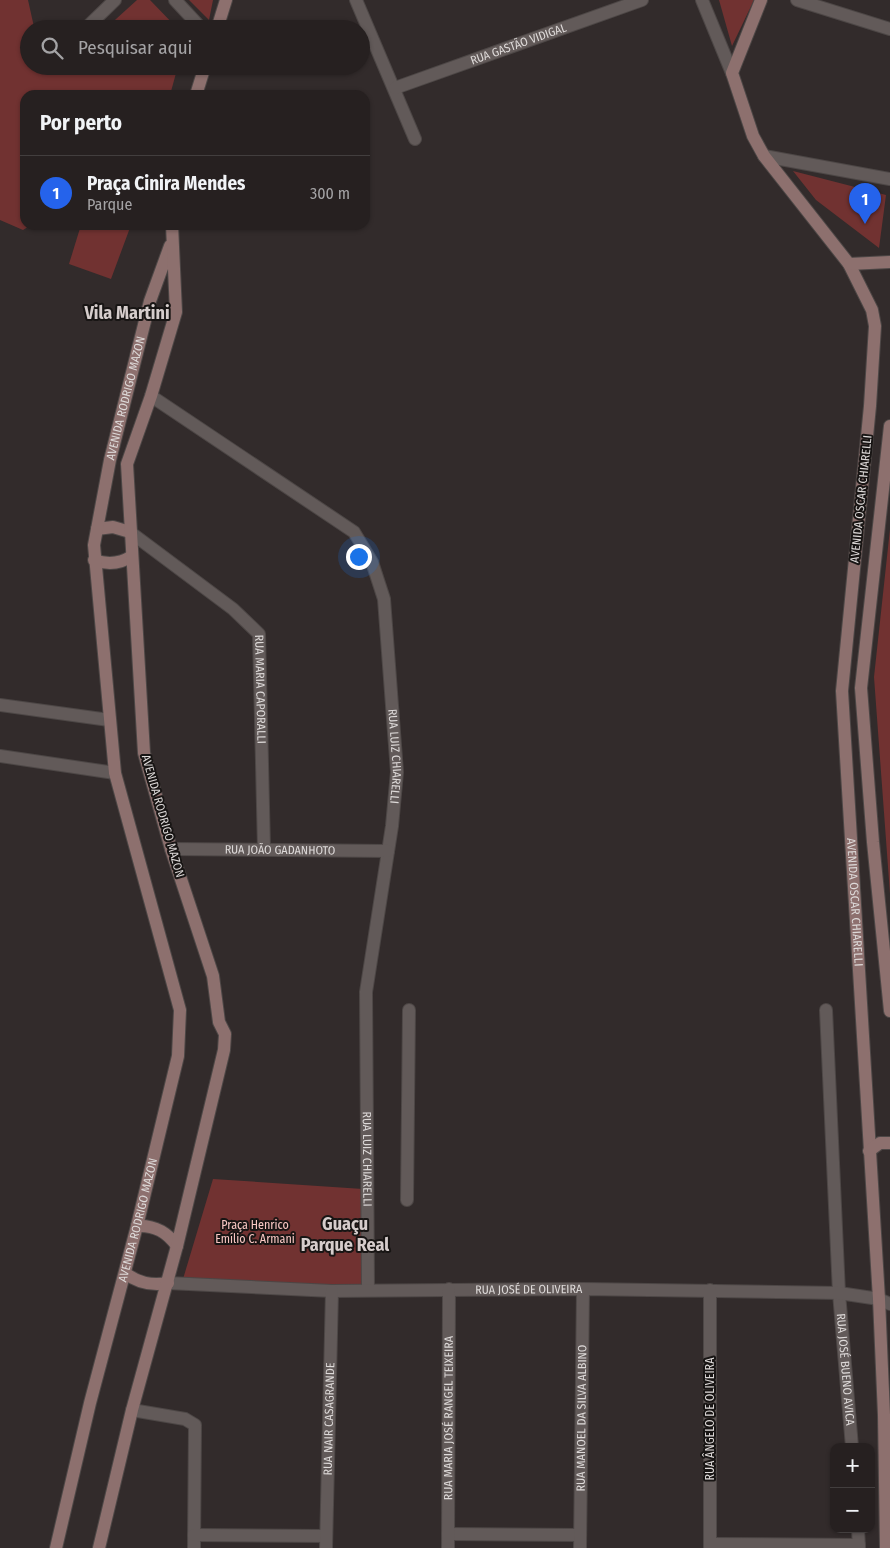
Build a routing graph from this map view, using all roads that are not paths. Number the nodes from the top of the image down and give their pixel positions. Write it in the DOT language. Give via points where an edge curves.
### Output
graph roads {
  1 [pos="115,0"];
  2 [pos="176,0"];
  3 [pos="226,0"];
  4 [pos="356,0"];
  5 [pos="642,0"];
  6 [pos="702,0"];
  7 [pos="761,0"];
  8 [pos="797,0"];
  9 [pos="94,20"];
  10 [pos="194,20"];
  11 [pos="220,20"];
  12 [pos="365,20"];
  13 [pos="890,29"];
  14 [pos="370,32"];
  15 [pos="732,73"];
  16 [pos="202,75"];
  17 [pos="395,88"];
  18 [pos="198,90"];
  19 [pos="415,139"];
  20 [pos="764,156"];
  21 [pos="890,180"];
  22 [pos="172,230"];
  23 [pos="172,241"];
  24 [pos="890,262"];
  25 [pos="849,264"];
  26 [pos="151,396"];
  27 [pos="890,426"];
  28 [pos="96,529"];
  29 [pos="130,532"];
  30 [pos="132,556"];
  31 [pos="94,560"];
  32 [pos="0,705"];
  33 [pos="109,720"];
  34 [pos="0,756"];
  35 [pos="115,773"];
  36 [pos="171,849"];
  37 [pos="264,849"];
  38 [pos="388,851"];
  39 [pos="409,1010"];
  40 [pos="826,1010"];
  41 [pos="890,1010"];
  42 [pos="890,1143"];
  43 [pos="869,1151"];
  44 [pos="407,1200"];
  45 [pos="137,1226"];
  46 [pos="177,1246"];
  47 [pos="125,1273"];
  48 [pos="168,1283"];
  49 [pos="449,1289"];
  50 [pos="583,1289"];
  51 [pos="368,1290"];
  52 [pos="710,1290"];
  53 [pos="332,1291"];
  54 [pos="839,1293"];
  55 [pos="884,1302"];
  56 [pos="132,1410"];
  57 [pos="852,1443"];
  58 [pos="858,1533"];
  59 [pos="448,1534"];
  60 [pos="580,1535"];
  61 [pos="194,1542"];
  62 [pos="326,1542"];
  63 [pos="710,1546"];
  64 [pos="859,1546"];
  65 [pos="56,1548"];
  66 [pos="100,1548"];
  67 [pos="448,1548"];
  68 [pos="580,1548"];
  69 [pos="886,1548"];
  1 -- 9 [label="street"];
  2 -- 10 [label="street"];
  3 -- 11 [label="street"];
  4 -- 12 [label="street"];
  5 -- 17 [label="street, RUA GASTÃO VIDIGAL"];
  6 -- 15 [label="street"];
  7 -- 15 [label="street"];
  8 -- 13 [label="street"];
  14 -- 17 [label="street"];
  15 -- 20 [label="street, AVENIDA OSCAR CHIARELLI" via="753,136"];
  16 -- 18 [label="street"];
  17 -- 19 [label="street"];
  20 -- 21 [label="street"];
  20 -- 25 [label="street, AVENIDA OSCAR CHIARELLI"];
  22 -- 23 [label="street"];
  23 -- 26 [label="street, AVENIDA RODRIGO MAZON" via="176,312"];
  23 -- 28 [label="street, AVENIDA RODRIGO MAZON" via="150,301"];
  24 -- 25 [label="street"];
  25 -- 43 [label="street, AVENIDA OSCAR CHIARELLI" via="872,310 875,326 842,691"];
  26 -- 29 [label="street, AVENIDA RODRIGO MAZON" via="127,464"];
  26 -- 38 [label="street, RUA LUIZ CHIARELLI" via="354,532 372,562 384,599 397,772"];
  27 -- 41 [label="street, AVENIDA OSCAR CHIARELLI" via="861,688"];
  28 -- 29 [label="street" via="113,527"];
  28 -- 31 [label="street, AVENIDA RODRIGO MAZON"];
  29 -- 30 [label="street, AVENIDA RODRIGO MAZON"];
  29 -- 37 [label="street, RUA MARIA CAPORALLI" via="233,609 259,634"];
  30 -- 31 [label="street" via="116,563"];
  30 -- 36 [label="street, AVENIDA RODRIGO MAZON" via="144,754"];
  31 -- 33 [label="street, AVENIDA RODRIGO MAZON"];
  32 -- 33 [label="street"];
  33 -- 35 [label="street, AVENIDA RODRIGO MAZON"];
  34 -- 35 [label="street"];
  35 -- 45 [label="street, AVENIDA RODRIGO MAZON" via="180,1010 176,1065"];
  36 -- 37 [label="street, RUA JOÃO GADANHOTO"];
  36 -- 46 [label="street, AVENIDA RODRIGO MAZON" via="213,976 218,1022 225,1034 224,1050"];
  37 -- 38 [label="street, RUA JOÃO GADANHOTO"];
  38 -- 51 [label="street, RUA LUIZ CHIARELLI" via="366,992"];
  39 -- 44 [label="street"];
  40 -- 54 [label="street, RUA JOSÉ BUENO AVICA"];
  42 -- 43 [label="street" via="880,1144"];
  43 -- 55 [label="street, AVENIDA OSCAR CHIARELLI"];
  45 -- 46 [label="street" via="159,1230"];
  45 -- 47 [label="street, AVENIDA RODRIGO MAZON"];
  46 -- 48 [label="street, AVENIDA RODRIGO MAZON"];
  47 -- 48 [label="street" via="140,1282"];
  47 -- 65 [label="street, AVENIDA RODRIGO MAZON"];
  48 -- 53 [label="street, RUA JOSÉ DE OLIVEIRA"];
  48 -- 56 [label="street, AVENIDA RODRIGO MAZON"];
  49 -- 50 [label="street, RUA JOSÉ DE OLIVEIRA"];
  49 -- 51 [label="street, RUA JOSÉ DE OLIVEIRA"];
  49 -- 59 [label="street, RUA MARIA JOSÉ RANGEL TEIXEIRA"];
  50 -- 52 [label="street, RUA JOSÉ DE OLIVEIRA"];
  50 -- 60 [label="street, RUA MANOEL DA SILVA ALBINO"];
  51 -- 53 [label="street, RUA JOSÉ DE OLIVEIRA"];
  52 -- 54 [label="street, RUA JOSÉ DE OLIVEIRA"];
  52 -- 63 [label="street, RUA ÂNGELO DE OLIVEIRA"];
  53 -- 62 [label="street, RUA NAIR CASAGRANDE"];
  54 -- 55 [label="street, RUA JOSÉ DE OLIVEIRA"];
  54 -- 57 [label="street, RUA JOSÉ BUENO AVICA"];
  55 -- 69 [label="street, AVENIDA OSCAR CHIARELLI"];
  56 -- 61 [label="street" via="185,1419 195,1425"];
  56 -- 66 [label="street, AVENIDA RODRIGO MAZON"];
  58 -- 64 [label="street"];
  59 -- 60 [label="street"];
  59 -- 67 [label="street, RUA MARIA JOSÉ RANGEL TEIXEIRA"];
  60 -- 68 [label="street, RUA MANOEL DA SILVA ALBINO"];
  61 -- 62 [label="street"];
  63 -- 64 [label="street"];
}
